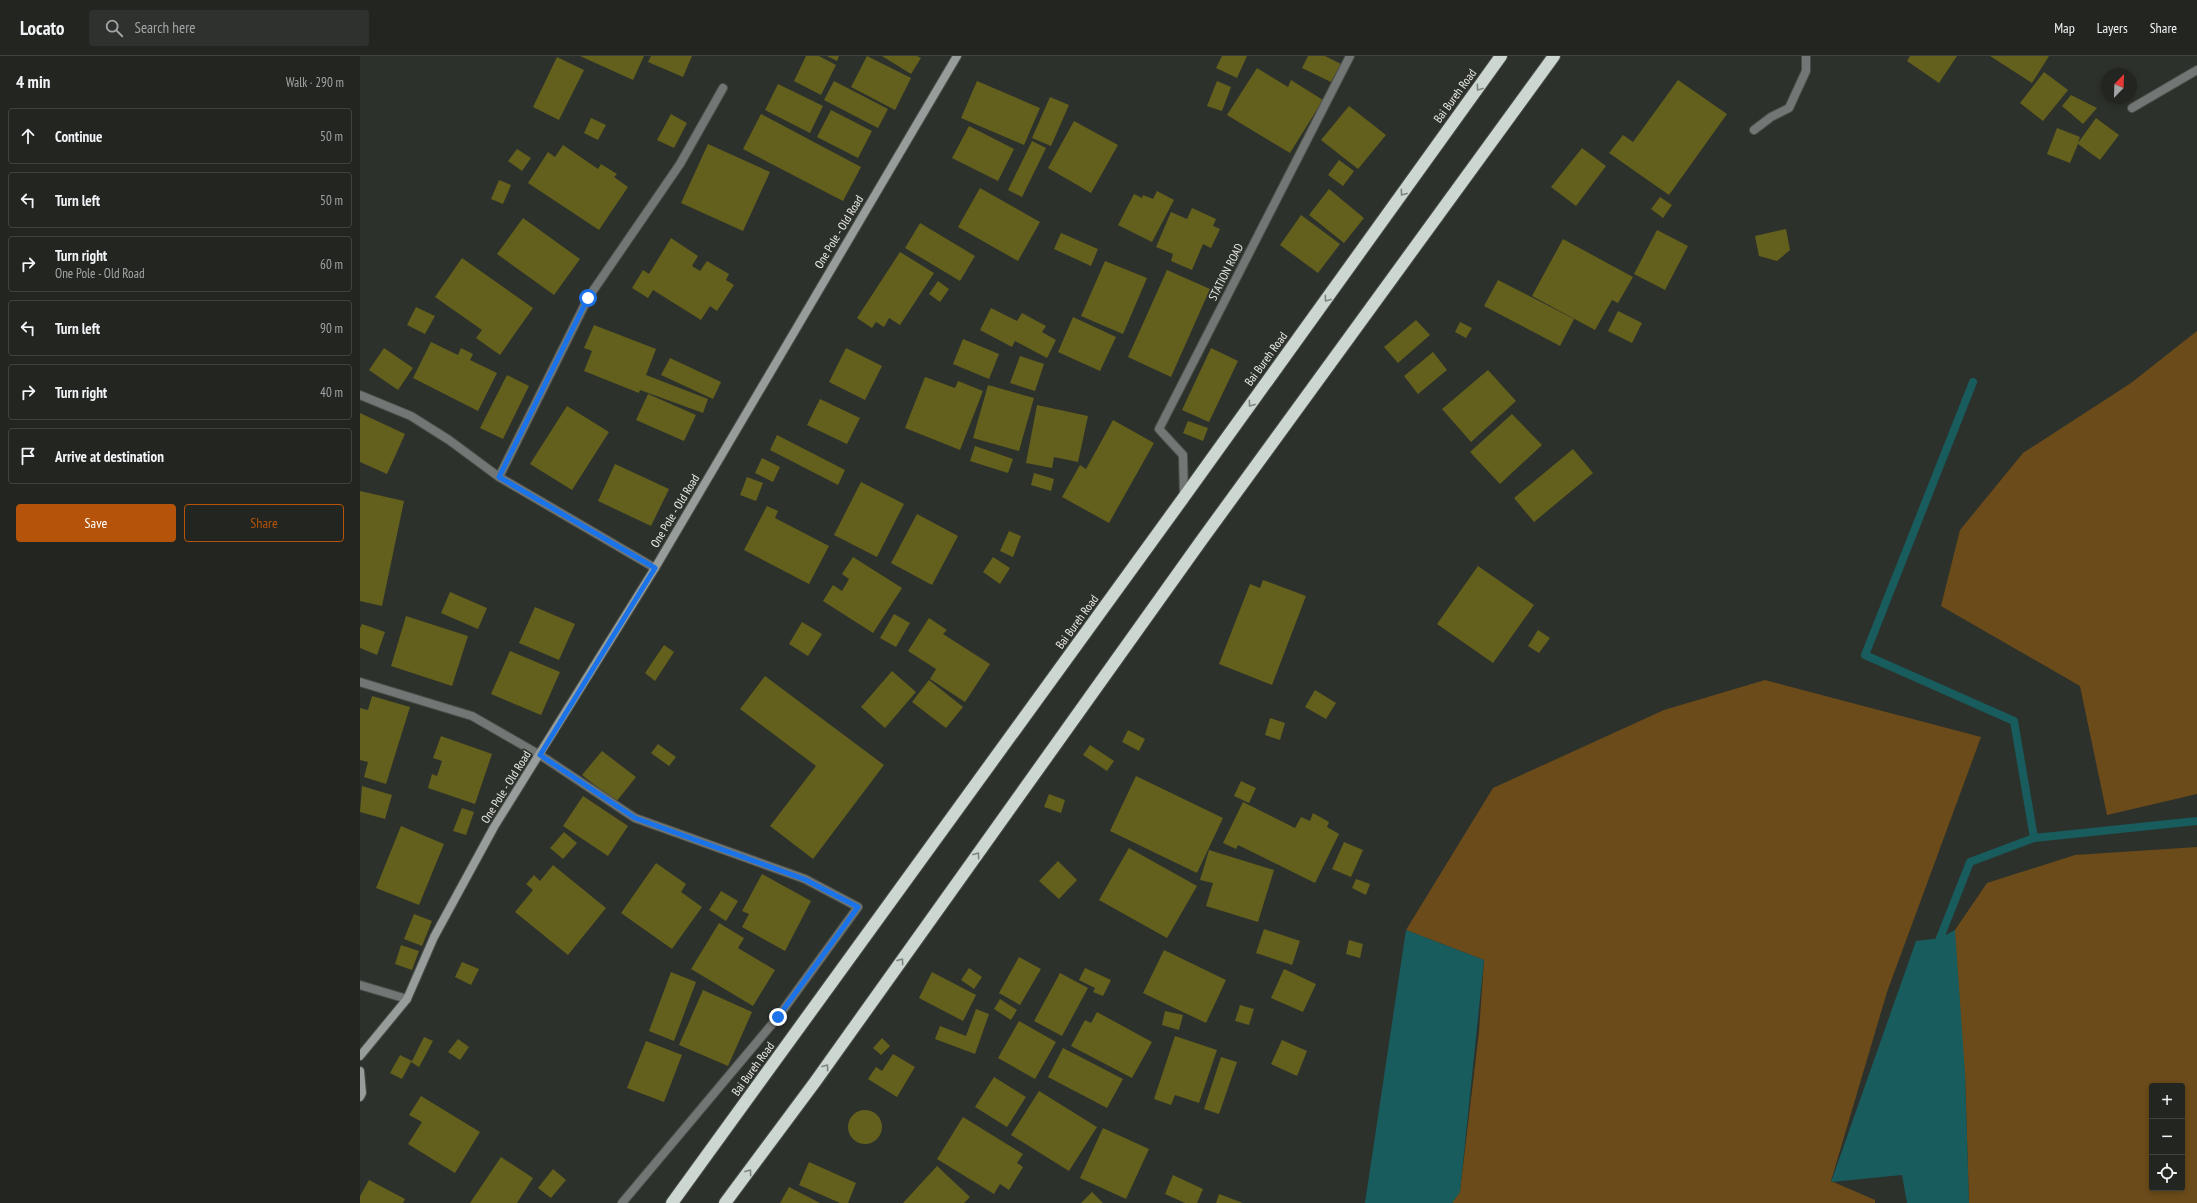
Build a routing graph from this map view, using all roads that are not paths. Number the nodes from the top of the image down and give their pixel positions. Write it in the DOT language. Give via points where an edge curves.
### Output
graph roads {
  1 [pos="957,56"];
  2 [pos="1350,56"];
  3 [pos="1501,56"];
  4 [pos="1554,56"];
  5 [pos="1806,56"];
  6 [pos="2197,70"];
  7 [pos="723,88"];
  8 [pos="2132,108"];
  9 [pos="1754,130"];
  10 [pos="360,395"];
  11 [pos="499,477"];
  12 [pos="1184,497"];
  13 [pos="655,568"];
  14 [pos="360,682"];
  15 [pos="540,755"];
  16 [pos="360,985"];
  17 [pos="407,1000"];
  18 [pos="360,1056"];
  19 [pos="360,1071"];
  20 [pos="360,1097"];
  21 [pos="622,1203"];
  22 [pos="672,1203"];
  23 [pos="725,1203"];
  1 -- 13 [label="street, One Pole - Old Road"];
  2 -- 12 [label="street, STATION ROAD" via="1159,429 1183,455"];
  3 -- 12 [label="highway, Bai Bureh Road, one-way"];
  23 -- 4 [label="highway, one-way" via="820,1075 1201,541"];
  5 -- 9 [label="street" via="1806,71 1789,108"];
  6 -- 8 [label="street"];
  7 -- 11 [label="street" via="680,164 588,298"];
  10 -- 11 [label="street" via="411,416"];
  11 -- 13 [label="street"];
  12 -- 22 [label="highway, Bai Bureh Road"];
  13 -- 15 [label="street, One Pole - Old Road"];
  14 -- 15 [label="street" via="472,716"];
  15 -- 17 [label="street, One Pole - Old Road" via="494,827 452,902"];
  15 -- 21 [label="street" via="635,818 804,879 858,907 778,1017"];
  16 -- 17 [label="street"];
  17 -- 18 [label="street, One Pole - Old Road"];
  19 -- 20 [label="street"];
}
